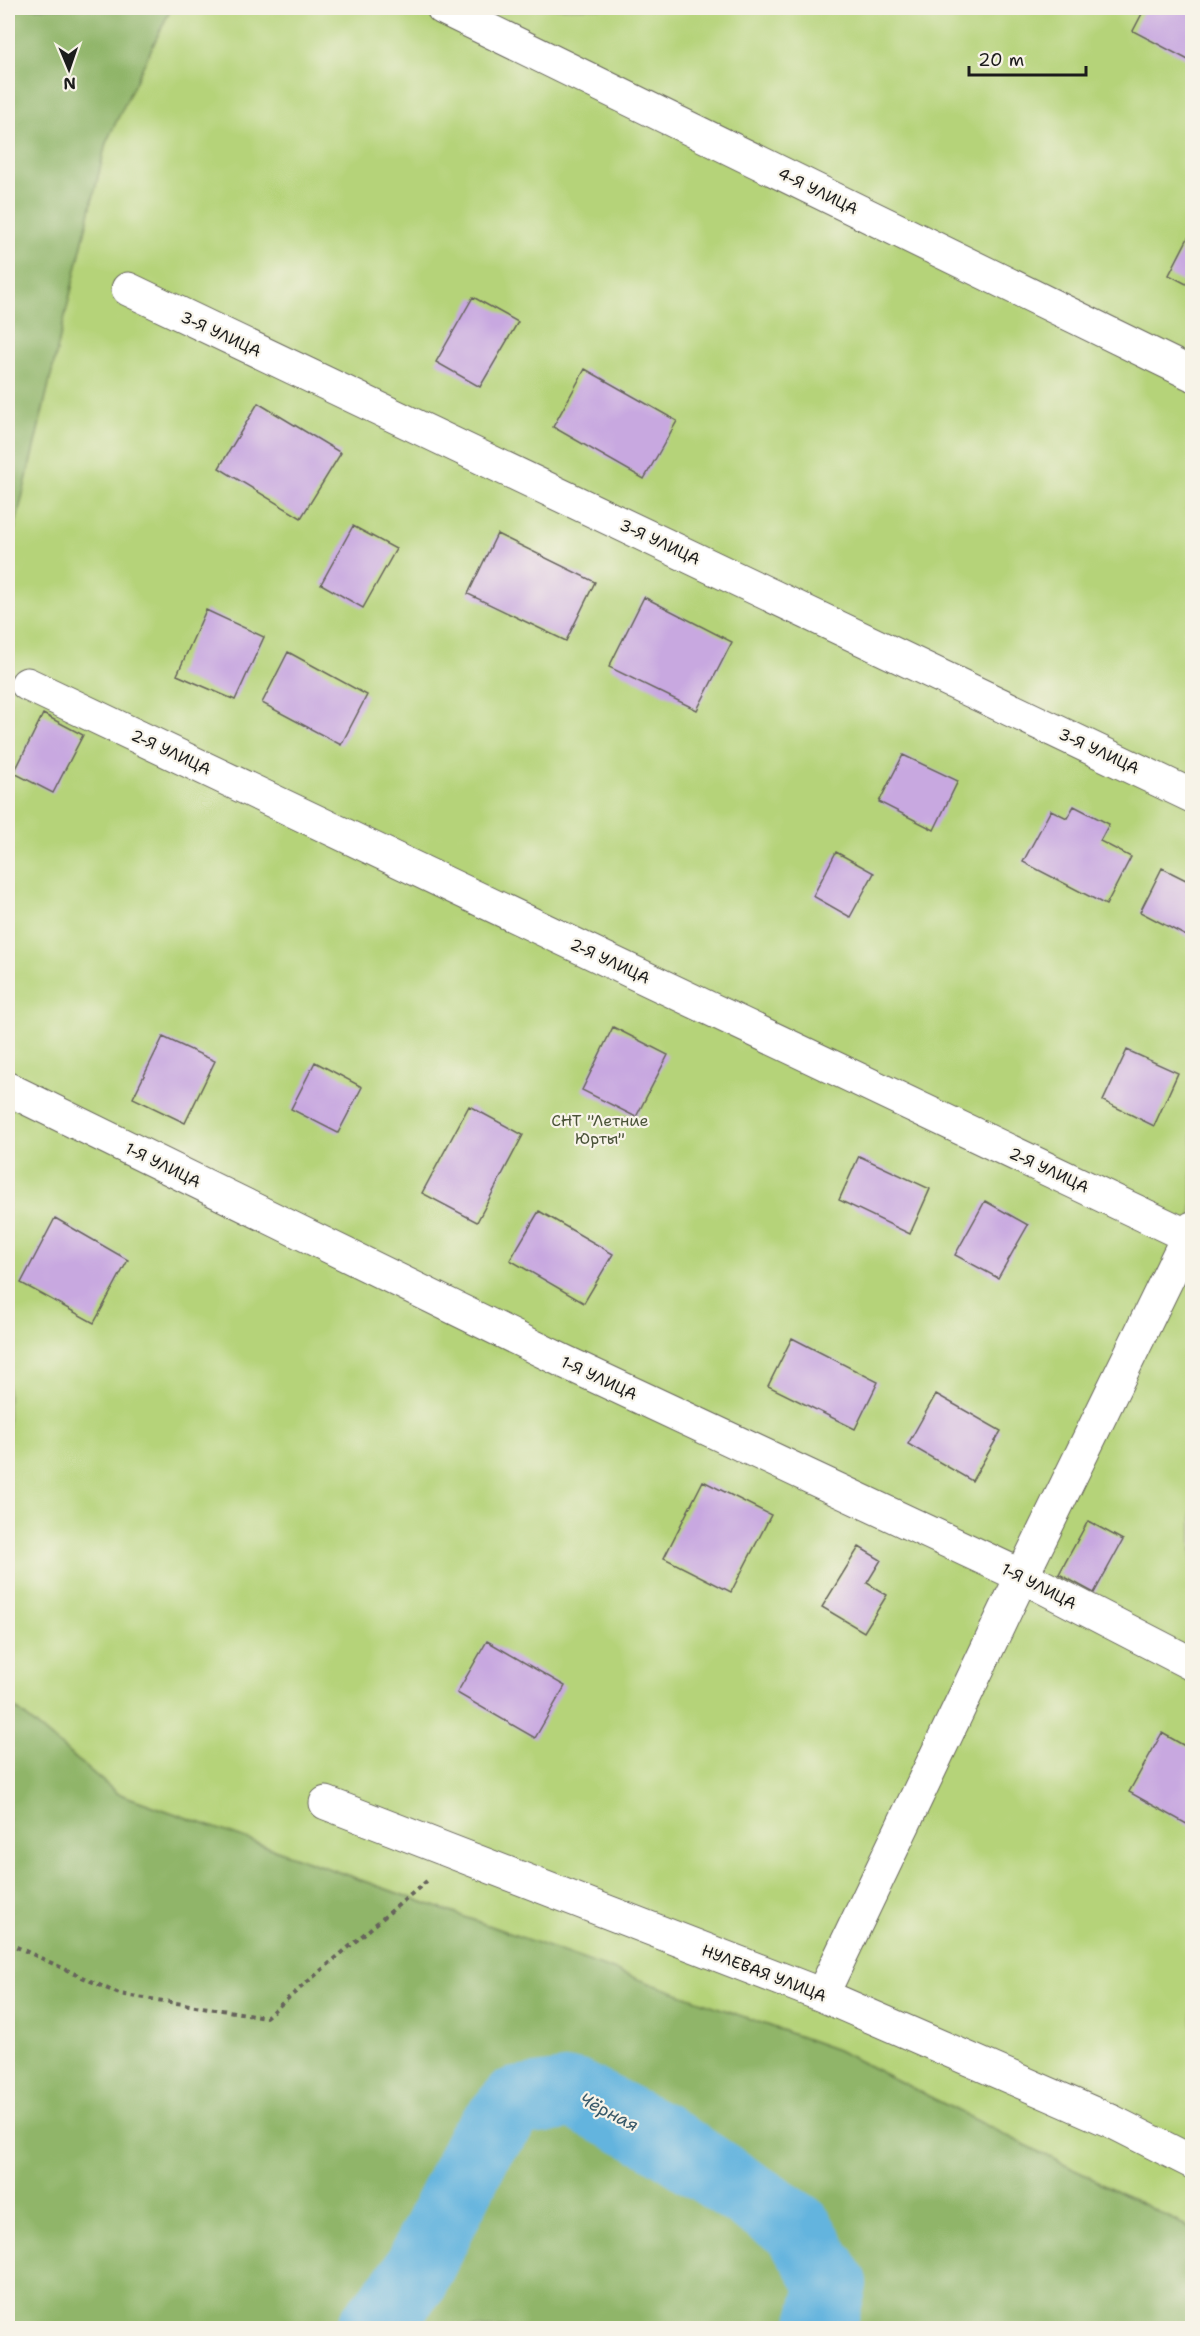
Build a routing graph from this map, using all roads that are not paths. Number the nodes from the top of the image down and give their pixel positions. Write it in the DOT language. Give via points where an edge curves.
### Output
graph roads {
  1 [pos="443,8"];
  2 [pos="128,289"];
  3 [pos="1192,374"];
  4 [pos="27,684"];
  5 [pos="1192,796"];
  6 [pos="8,1089"];
  7 [pos="1191,1234"];
  8 [pos="1022,1576"];
  9 [pos="1192,1664"];
  10 [pos="326,1803"];
  11 [pos="822,1995"];
  12 [pos="1192,2162"];
  1 -- 3 [label="street, 4-Я УЛИЦА"];
  2 -- 5 [label="street, 3-Я УЛИЦА"];
  4 -- 7 [label="street, 2-Я УЛИЦА"];
  6 -- 8 [label="street, 1-Я УЛИЦА" via="563,1361"];
  7 -- 8 [label="street"];
  8 -- 9 [label="street, 1-Я УЛИЦА"];
  8 -- 11 [label="street"];
  10 -- 11 [label="street, НУЛЕВАЯ УЛИЦА"];
  11 -- 12 [label="street, НУЛЕВАЯ УЛИЦА" via="1111,2121"];
}
